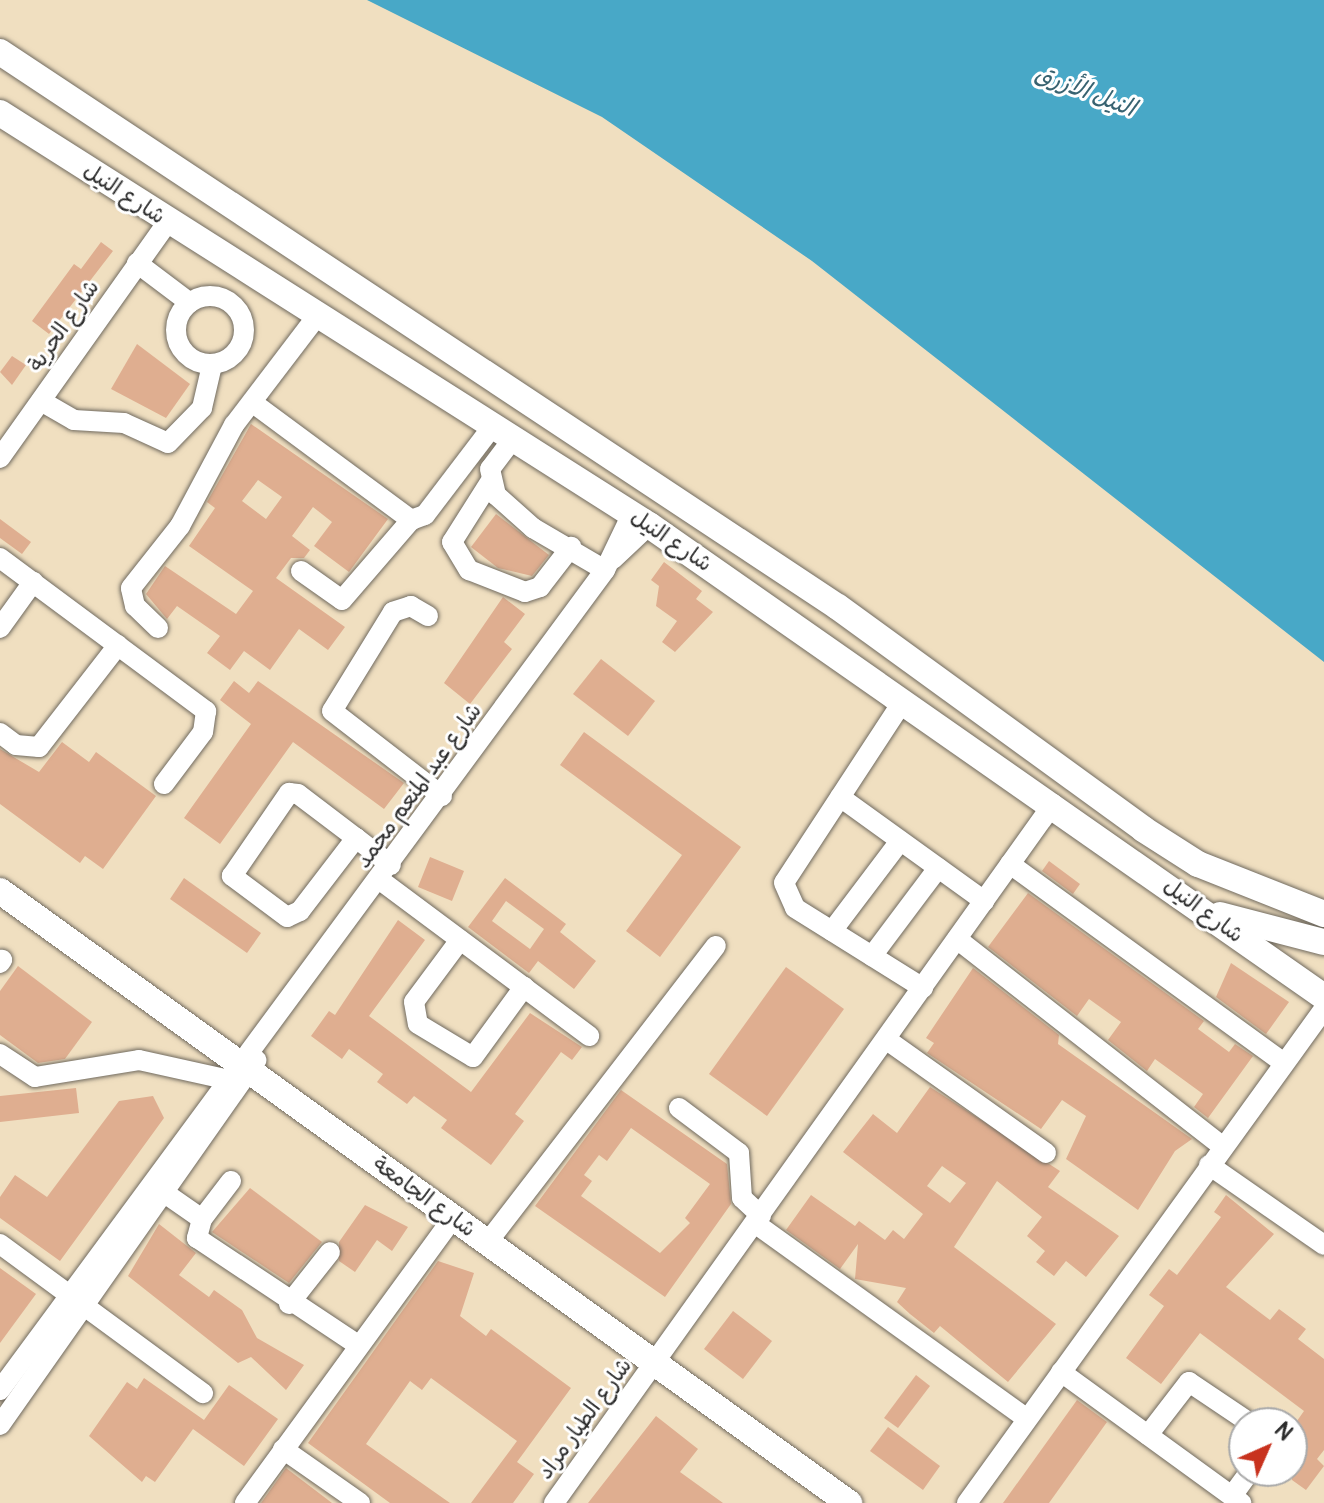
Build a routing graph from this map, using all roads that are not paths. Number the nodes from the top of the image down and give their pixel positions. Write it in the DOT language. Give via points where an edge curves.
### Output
graph roads {
  1 [pos="0,52"];
  2 [pos="0,113"];
  3 [pos="168,222"];
  4 [pos="137,263"];
  5 [pos="190,303"];
  6 [pos="317,316"];
  7 [pos="212,365"];
  8 [pos="41,401"];
  9 [pos="253,403"];
  10 [pos="502,433"];
  11 [pos="0,458"];
  12 [pos="490,482"];
  13 [pos="411,520"];
  14 [pos="640,520"];
  15 [pos="571,547"];
  16 [pos="0,558"];
  17 [pos="609,565"];
  18 [pos="301,571"];
  19 [pos="33,582"];
  20 [pos="428,616"];
  21 [pos="852,616"];
  22 [pos="0,628"];
  23 [pos="158,628"];
  24 [pos="820,642"];
  25 [pos="118,645"];
  26 [pos="903,701"];
  27 [pos="0,733"];
  28 [pos="164,784"];
  29 [pos="442,796"];
  30 [pos="840,797"];
  31 [pos="1053,804"];
  32 [pos="356,838"];
  33 [pos="900,841"];
  34 [pos="1010,864"];
  35 [pos="938,868"];
  36 [pos="386,873"];
  37 [pos="0,891"];
  38 [pos="984,901"];
  39 [pos="1201,910"];
  40 [pos="1324,914"];
  41 [pos="832,931"];
  42 [pos="957,939"];
  43 [pos="460,940"];
  44 [pos="1324,942"];
  45 [pos="716,946"];
  46 [pos="872,956"];
  47 [pos="524,987"];
  48 [pos="923,988"];
  49 [pos="1324,997"];
  50 [pos="1324,1009"];
  51 [pos="589,1036"];
  52 [pos="887,1040"];
  53 [pos="0,1054"];
  54 [pos="1281,1061"];
  55 [pos="238,1072"];
  56 [pos="679,1108"];
  57 [pos="1222,1146"];
  58 [pos="1046,1153"];
  59 [pos="1209,1165"];
  60 [pos="231,1181"];
  61 [pos="157,1188"];
  62 [pos="453,1218"];
  63 [pos="202,1219"];
  64 [pos="758,1220"];
  65 [pos="487,1243"];
  66 [pos="0,1244"];
  67 [pos="1324,1245"];
  68 [pos="330,1252"];
  69 [pos="77,1300"];
  70 [pos="289,1304"];
  71 [pos="358,1345"];
  72 [pos="655,1364"];
  73 [pos="1061,1372"];
  74 [pos="0,1390"];
  75 [pos="203,1393"];
  76 [pos="1228,1408"];
  77 [pos="1026,1418"];
  78 [pos="0,1425"];
  79 [pos="1148,1435"];
  80 [pos="283,1449"];
  81 [pos="1236,1500"];
  82 [pos="245,1503"];
  83 [pos="360,1503"];
  84 [pos="554,1503"];
  85 [pos="849,1503"];
  86 [pos="967,1503"];
  1 -- 21 [label="main road, شارع النيل"];
  2 -- 3 [label="main road, شارع النيل"];
  3 -- 4 [label="street, شارع الحرية"];
  3 -- 6 [label="main road, شارع النيل"];
  4 -- 5 [label="street"];
  4 -- 8 [label="street, شارع الحرية"];
  5 -- 7 [label="street" via="176,328 178,342 198,362"];
  5 -- 7 [label="street" via="217,297 239,313 243,340"];
  6 -- 9 [label="street"];
  6 -- 10 [label="main road, شارع النيل"];
  7 -- 8 [label="street" via="202,408 168,443 124,423 74,420"];
  8 -- 11 [label="street, شارع الحرية"];
  9 -- 13 [label="street"];
  9 -- 23 [label="street" via="180,526 131,588 135,606"];
  10 -- 12 [label="street"];
  10 -- 13 [label="street" via="425,515"];
  10 -- 14 [label="main road, شارع النيل"];
  12 -- 15 [label="street" via="533,528"];
  12 -- 15 [label="street" via="452,542 469,570 525,592 540,587"];
  13 -- 18 [label="street" via="342,600"];
  14 -- 17 [label="street, شارع عبد المنعم محمد"];
  14 -- 24 [label="main road, شارع النيل"];
  15 -- 17 [label="street"];
  16 -- 19 [label="street"];
  17 -- 29 [label="street, شارع عبد المنعم محمد"];
  19 -- 22 [label="street"];
  19 -- 25 [label="street"];
  20 -- 29 [label="street" via="411,606 393,612 332,711"];
  21 -- 24 [label="main road" via="856,628 847,641"];
  21 -- 40 [label="main road, شارع النيل" via="1198,864"];
  24 -- 26 [label="main road, شارع النيل"];
  25 -- 27 [label="street" via="39,747 16,745"];
  25 -- 28 [label="street" via="206,711 203,732"];
  26 -- 30 [label="street"];
  26 -- 31 [label="main road, شارع النيل"];
  29 -- 36 [label="street, شارع عبد المنعم محمد"];
  30 -- 33 [label="street"];
  30 -- 41 [label="street" via="784,883 795,908"];
  31 -- 34 [label="street, شارع الطيار مراد"];
  31 -- 39 [label="main road, شارع النيل"];
  32 -- 32 [label="street" via="289,793 232,876 287,917 300,911"];
  32 -- 36 [label="street"];
  33 -- 35 [label="street"];
  33 -- 41 [label="street"];
  34 -- 38 [label="street, شارع الطيار مراد"];
  34 -- 54 [label="street"];
  35 -- 38 [label="street"];
  35 -- 46 [label="street"];
  36 -- 43 [label="street"];
  36 -- 55 [label="street, شارع عبد المنعم محمد"];
  37 -- 55 [label="main road, شارع الجامعة"];
  38 -- 42 [label="street, شارع الطيار مراد"];
  39 -- 44 [label="main road"];
  39 -- 49 [label="main road, شارع النيل"];
  41 -- 46 [label="street"];
  42 -- 48 [label="street, شارع الطيار مراد"];
  42 -- 57 [label="street"];
  43 -- 47 [label="street"];
  43 -- 47 [label="street" via="414,1002 418,1024 473,1057"];
  45 -- 65 [label="street"];
  46 -- 48 [label="street"];
  47 -- 51 [label="street"];
  48 -- 52 [label="street, شارع الطيار مراد"];
  50 -- 54 [label="street"];
  52 -- 58 [label="street"];
  52 -- 64 [label="street, شارع الطيار مراد"];
  53 -- 55 [label="street" via="35,1077 139,1060"];
  54 -- 57 [label="street"];
  55 -- 61 [label="street, شارع عبد المنعم محمد"];
  55 -- 61 [label="street, شارع عبد المنعم محمد"];
  55 -- 62 [label="main road, شارع الجامعة"];
  56 -- 64 [label="street" via="739,1153 742,1198"];
  57 -- 59 [label="street"];
  59 -- 67 [label="street"];
  59 -- 73 [label="street"];
  60 -- 63 [label="street"];
  61 -- 63 [label="street"];
  61 -- 69 [label="street, شارع عبد المنعم محمد"];
  62 -- 65 [label="main road, شارع الجامعة"];
  62 -- 71 [label="street"];
  63 -- 70 [label="street" via="197,1238"];
  64 -- 72 [label="street, شارع الطيار مراد"];
  64 -- 77 [label="street"];
  65 -- 72 [label="main road, شارع الجامعة"];
  66 -- 69 [label="street"];
  68 -- 70 [label="street"];
  69 -- 74 [label="street, شارع عبد المنعم محمد"];
  69 -- 75 [label="street"];
  69 -- 78 [label="street, شارع عبد المنعم محمد"];
  70 -- 71 [label="street"];
  71 -- 80 [label="street"];
  72 -- 84 [label="street, شارع الطيار مراد"];
  72 -- 85 [label="main road, شارع الجامعة"];
  73 -- 77 [label="street"];
  73 -- 79 [label="street"];
  76 -- 79 [label="street" via="1189,1382"];
  77 -- 86 [label="street"];
  79 -- 81 [label="street"];
  80 -- 82 [label="street"];
  80 -- 83 [label="street"];
}
